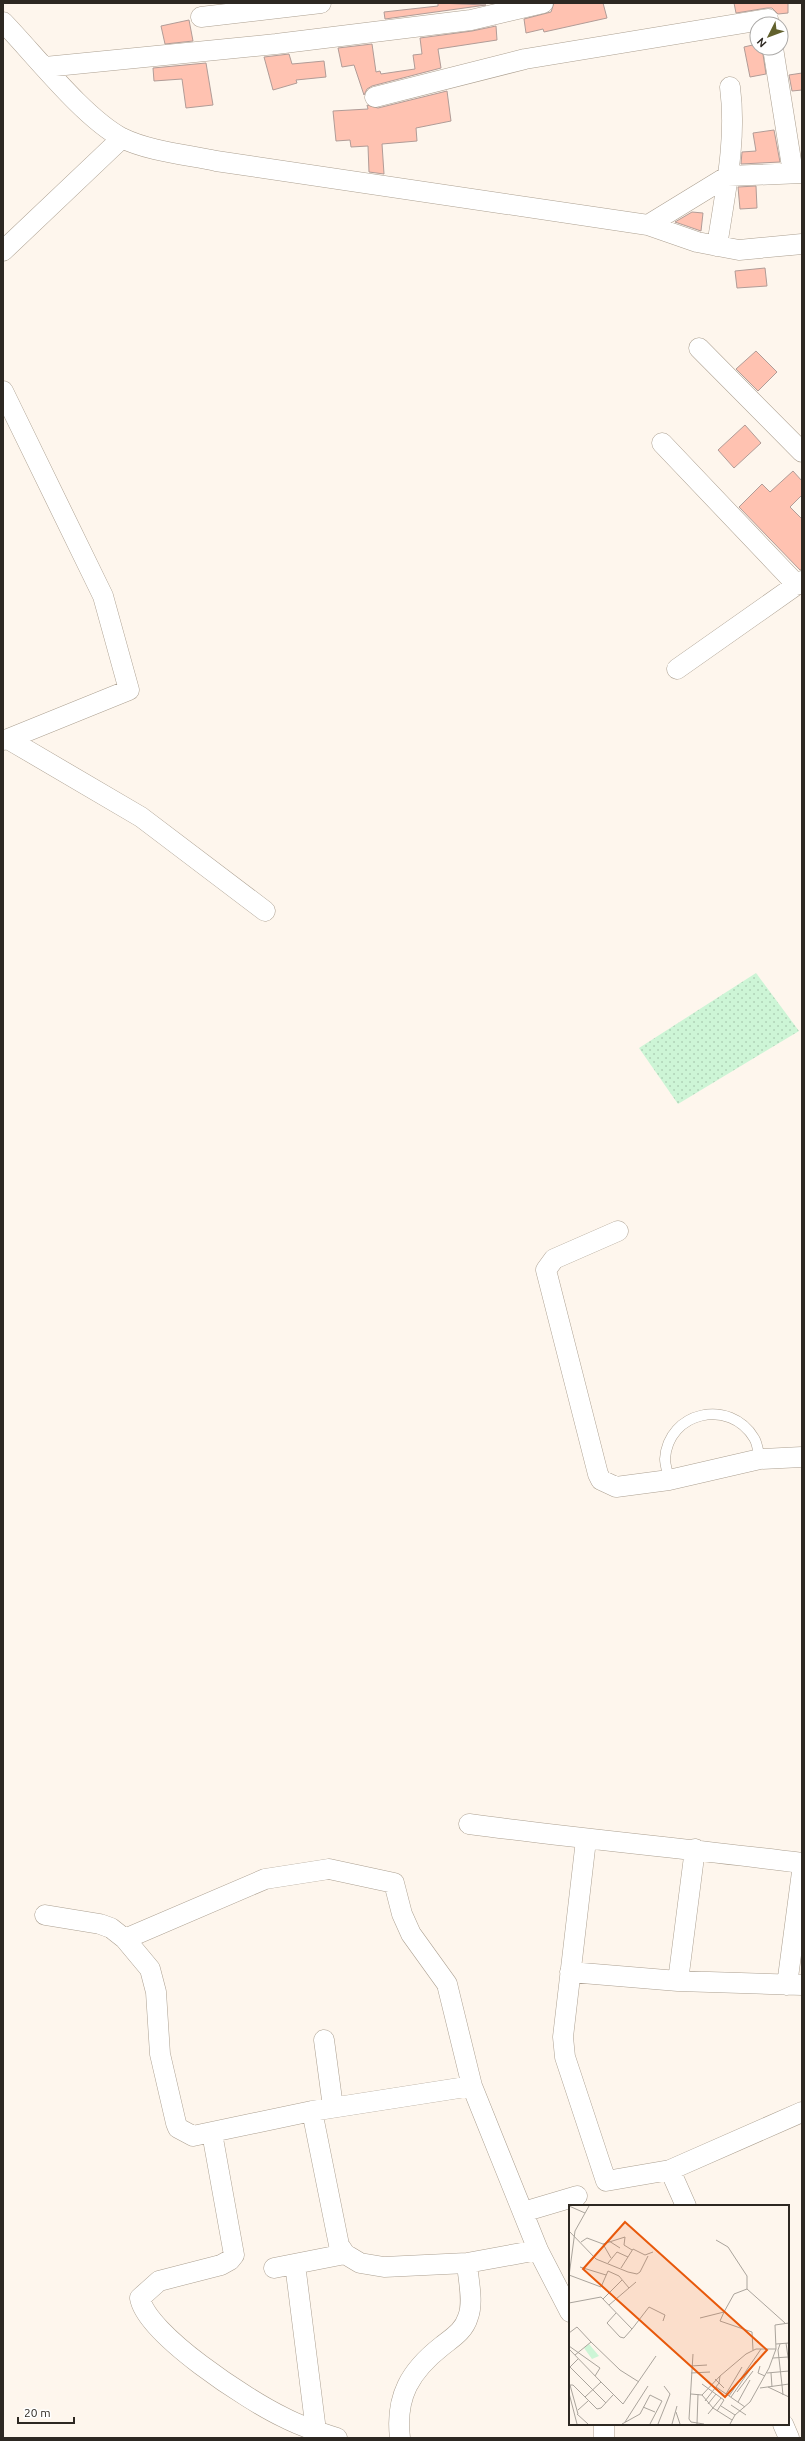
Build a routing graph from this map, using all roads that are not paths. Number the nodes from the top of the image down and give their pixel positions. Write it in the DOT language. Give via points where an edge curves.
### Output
graph roads {
  1 [pos="321,3"];
  2 [pos="543,3"];
  3 [pos="272,10"];
  4 [pos="768,15"];
  5 [pos="201,17"];
  6 [pos="3,22"];
  7 [pos="276,44"];
  8 [pos="775,56"];
  9 [pos="45,67"];
  10 [pos="730,87"];
  11 [pos="375,97"];
  12 [pos="122,138"];
  13 [pos="798,173"];
  14 [pos="728,176"];
  15 [pos="648,225"];
  16 [pos="802,244"];
  17 [pos="717,246"];
  18 [pos="3,251"];
  19 [pos="699,348"];
  20 [pos="3,391"];
  21 [pos="662,443"];
  22 [pos="802,452"];
  23 [pos="800,583"];
  24 [pos="677,669"];
  25 [pos="5,739"];
  26 [pos="264,912"];
  27 [pos="618,1231"];
  28 [pos="802,1457"];
  29 [pos="760,1459"];
  30 [pos="669,1480"];
  31 [pos="469,1824"];
  32 [pos="586,1840"];
  33 [pos="695,1849"];
  34 [pos="802,1863"];
  35 [pos="802,1872"];
  36 [pos="45,1915"];
  37 [pos="125,1939"];
  38 [pos="570,1972"];
  39 [pos="678,1981"];
  40 [pos="795,1985"];
  41 [pos="324,2040"];
  42 [pos="472,2086"];
  43 [pos="333,2107"];
  44 [pos="312,2111"];
  45 [pos="802,2112"];
  46 [pos="212,2133"];
  47 [pos="670,2170"];
  48 [pos="576,2196"];
  49 [pos="686,2205"];
  50 [pos="523,2212"];
  51 [pos="538,2250"];
  52 [pos="344,2254"];
  53 [pos="467,2263"];
  54 [pos="295,2264"];
  55 [pos="274,2268"];
  56 [pos="569,2310"];
  57 [pos="604,2425"];
  58 [pos="783,2425"];
  59 [pos="316,2431"];
  60 [pos="337,2438"];
  61 [pos="400,2438"];
  62 [pos="604,2438"];
  63 [pos="789,2438"];
  1 -- 3 [label="street"];
  2 -- 7 [label="street" via="471,20"];
  3 -- 5 [label="street"];
  3 -- 7 [label="street"];
  4 -- 11 [label="street" via="525,59"];
  6 -- 9 [label="street"];
  7 -- 9 [label="street"];
  8 -- 13 [label="street"];
  9 -- 12 [label="street" via="86,111"];
  10 -- 14 [label="street" via="733,111"];
  12 -- 15 [label="street" via="216,161"];
  12 -- 18 [label="street"];
  13 -- 14 [label="street"];
  14 -- 15 [label="street"];
  14 -- 17 [label="street"];
  15 -- 17 [label="street"];
  16 -- 17 [label="street" via="740,250"];
  19 -- 22 [label="street"];
  20 -- 25 [label="street" via="103,596 129,690"];
  21 -- 23 [label="street"];
  23 -- 24 [label="street"];
  25 -- 26 [label="street" via="141,817"];
  27 -- 30 [label="street" via="554,1259 546,1270 601,1480 616,1487"];
  28 -- 29 [label="street"];
  29 -- 30 [label="street"];
  29 -- 30 [label="lane" via="755,1439 741,1423 722,1414 701,1414 683,1423 670,1439 665,1459"];
  31 -- 32 [label="street"];
  32 -- 33 [label="street"];
  32 -- 38 [label="street"];
  33 -- 34 [label="street"];
  33 -- 39 [label="street"];
  35 -- 40 [label="street"];
  36 -- 37 [label="street" via="100,1924 111,1928"];
  37 -- 42 [label="street" via="266,1879 329,1869 394,1883 402,1914 411,1934 447,1984"];
  37 -- 46 [label="street" via="150,1969 154,1981 160,2054 178,2128 193,2136"];
  38 -- 39 [label="street"];
  38 -- 47 [label="street" via="563,2020 566,2057 606,2182"];
  39 -- 40 [label="street"];
  41 -- 43 [label="street"];
  42 -- 43 [label="street"];
  42 -- 50 [label="street"];
  43 -- 44 [label="street"];
  44 -- 46 [label="street"];
  44 -- 52 [label="street" via="339,2245"];
  45 -- 47 [label="street"];
  46 -- 59 [label="street" via="234,2255 221,2265 159,2281 140,2298 141,2305 150,2321 201,2364 282,2417"];
  47 -- 49 [label="street"];
  48 -- 50 [label="street"];
  50 -- 51 [label="street"];
  51 -- 53 [label="street"];
  51 -- 56 [label="street"];
  52 -- 53 [label="street" via="369,2266"];
  52 -- 54 [label="street"];
  53 -- 61 [label="street" via="469,2317 460,2332 429,2356 409,2380 402,2396"];
  54 -- 55 [label="street"];
  54 -- 59 [label="street"];
  57 -- 62 [label="street"];
  58 -- 63 [label="street"];
  59 -- 60 [label="street"];
}
